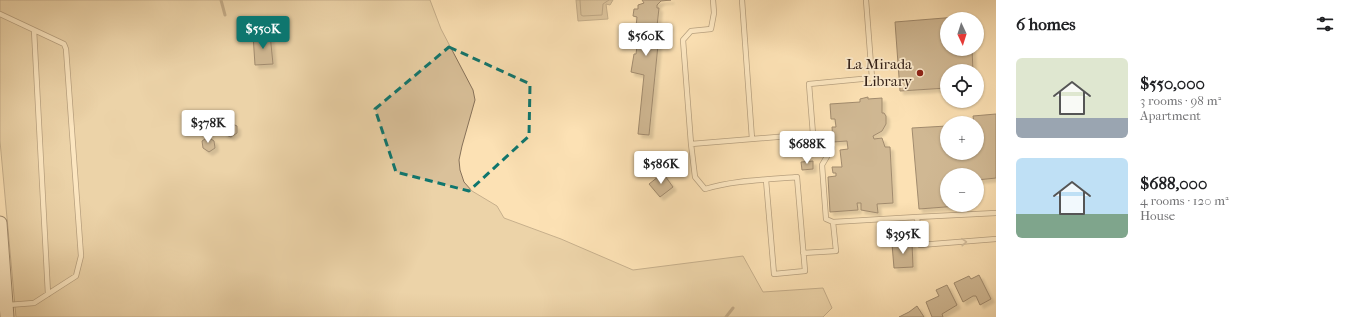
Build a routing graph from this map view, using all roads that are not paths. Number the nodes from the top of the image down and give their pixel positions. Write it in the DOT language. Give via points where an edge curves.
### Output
graph roads {
  1 [pos="713,0"];
  2 [pos="742,0"];
  3 [pos="866,0"];
  4 [pos="0,14"];
  5 [pos="34,30"];
  6 [pos="752,139"];
  7 [pos="691,144"];
  8 [pos="832,148"];
  9 [pos="766,180"];
  10 [pos="996,213"];
  11 [pos="917,217"];
  12 [pos="833,222"];
  13 [pos="0,223"];
  14 [pos="996,239"];
  15 [pos="803,253"];
  16 [pos="48,294"];
  17 [pos="7,311"];
  1 -- 7 [label="lane" via="711,28 691,31 683,40"];
  2 -- 6 [label="lane"];
  3 -- 6 [label="lane" via="872,78 809,84 813,134"];
  4 -- 5 [label="lane"];
  5 -- 16 [label="lane"];
  5 -- 16 [label="lane" via="64,44 66,49 81,256 76,276"];
  6 -- 7 [label="lane"];
  7 -- 9 [label="lane" via="696,177 705,188 724,183"];
  8 -- 12 [label="lane" via="822,165 826,219"];
  9 -- 15 [label="lane" via="797,177"];
  9 -- 15 [label="lane" via="774,274 805,271"];
  10 -- 11 [label="lane"];
  11 -- 12 [label="lane"];
  11 -- 14 [label="lane, one-way" via="920,245"];
  12 -- 15 [label="lane" via="836,251"];
  13 -- 17 [label="street"];
  16 -- 17 [label="lane" via="34,303"];
}
